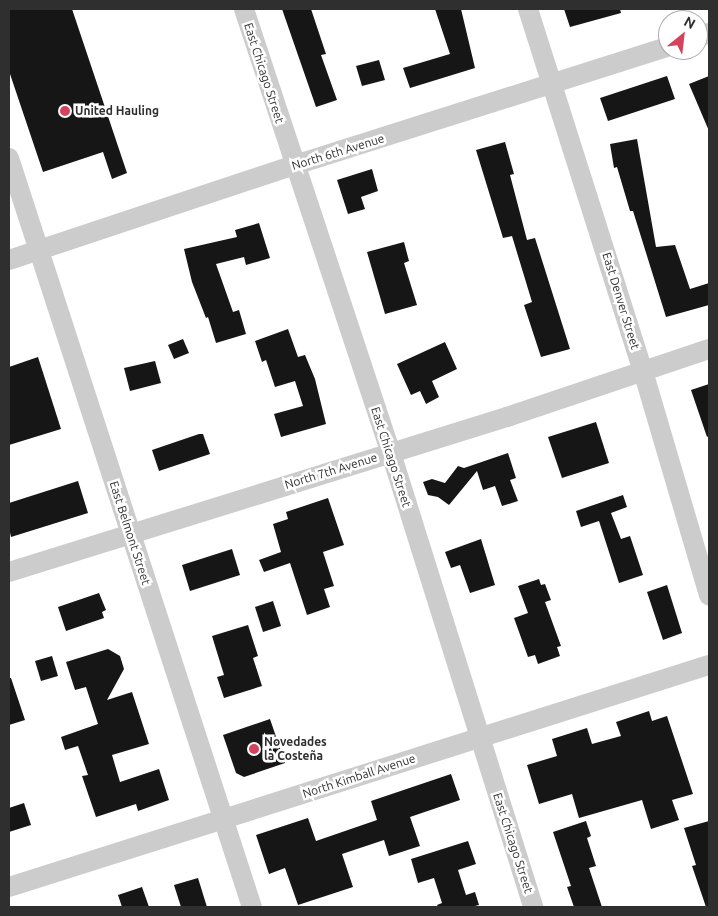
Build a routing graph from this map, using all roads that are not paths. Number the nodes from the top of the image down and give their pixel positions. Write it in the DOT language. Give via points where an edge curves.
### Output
graph roads {
  1 [pos="244,9"];
  2 [pos="528,9"];
  3 [pos="658,49"];
  4 [pos="552,84"];
  5 [pos="9,158"];
  6 [pos="294,166"];
  7 [pos="39,250"];
  8 [pos="9,260"];
  9 [pos="709,349"];
  10 [pos="643,371"];
  11 [pos="391,453"];
  12 [pos="131,535"];
  13 [pos="9,572"];
  14 [pos="709,594"];
  15 [pos="709,665"];
  16 [pos="479,737"];
  17 [pos="223,820"];
  18 [pos="9,887"];
  19 [pos="252,907"];
  20 [pos="533,907"];
  1 -- 6 [label="street, East Chicago Street"];
  2 -- 4 [label="street, East Denver Street"];
  3 -- 4 [label="street, North 6th Avenue"];
  4 -- 6 [label="street, North 6th Avenue"];
  4 -- 10 [label="street, East Denver Street"];
  5 -- 7 [label="street, East Belmont Street"];
  6 -- 7 [label="street, North 6th Avenue"];
  6 -- 11 [label="street, East Chicago Street"];
  7 -- 8 [label="street, North 6th Avenue"];
  7 -- 12 [label="street, East Belmont Street"];
  9 -- 10 [label="street, North 7th Avenue"];
  10 -- 11 [label="street, North 7th Avenue"];
  10 -- 14 [label="street, East Denver Street"];
  11 -- 12 [label="street, North 7th Avenue"];
  11 -- 16 [label="street, East Chicago Street"];
  12 -- 13 [label="street, North 7th Avenue"];
  12 -- 17 [label="street, East Belmont Street"];
  15 -- 16 [label="street, North Kimball Avenue"];
  16 -- 17 [label="street, North Kimball Avenue"];
  16 -- 20 [label="street, East Chicago Street"];
  17 -- 18 [label="street, North Kimball Avenue"];
  17 -- 19 [label="street, East Belmont Street"];
}
